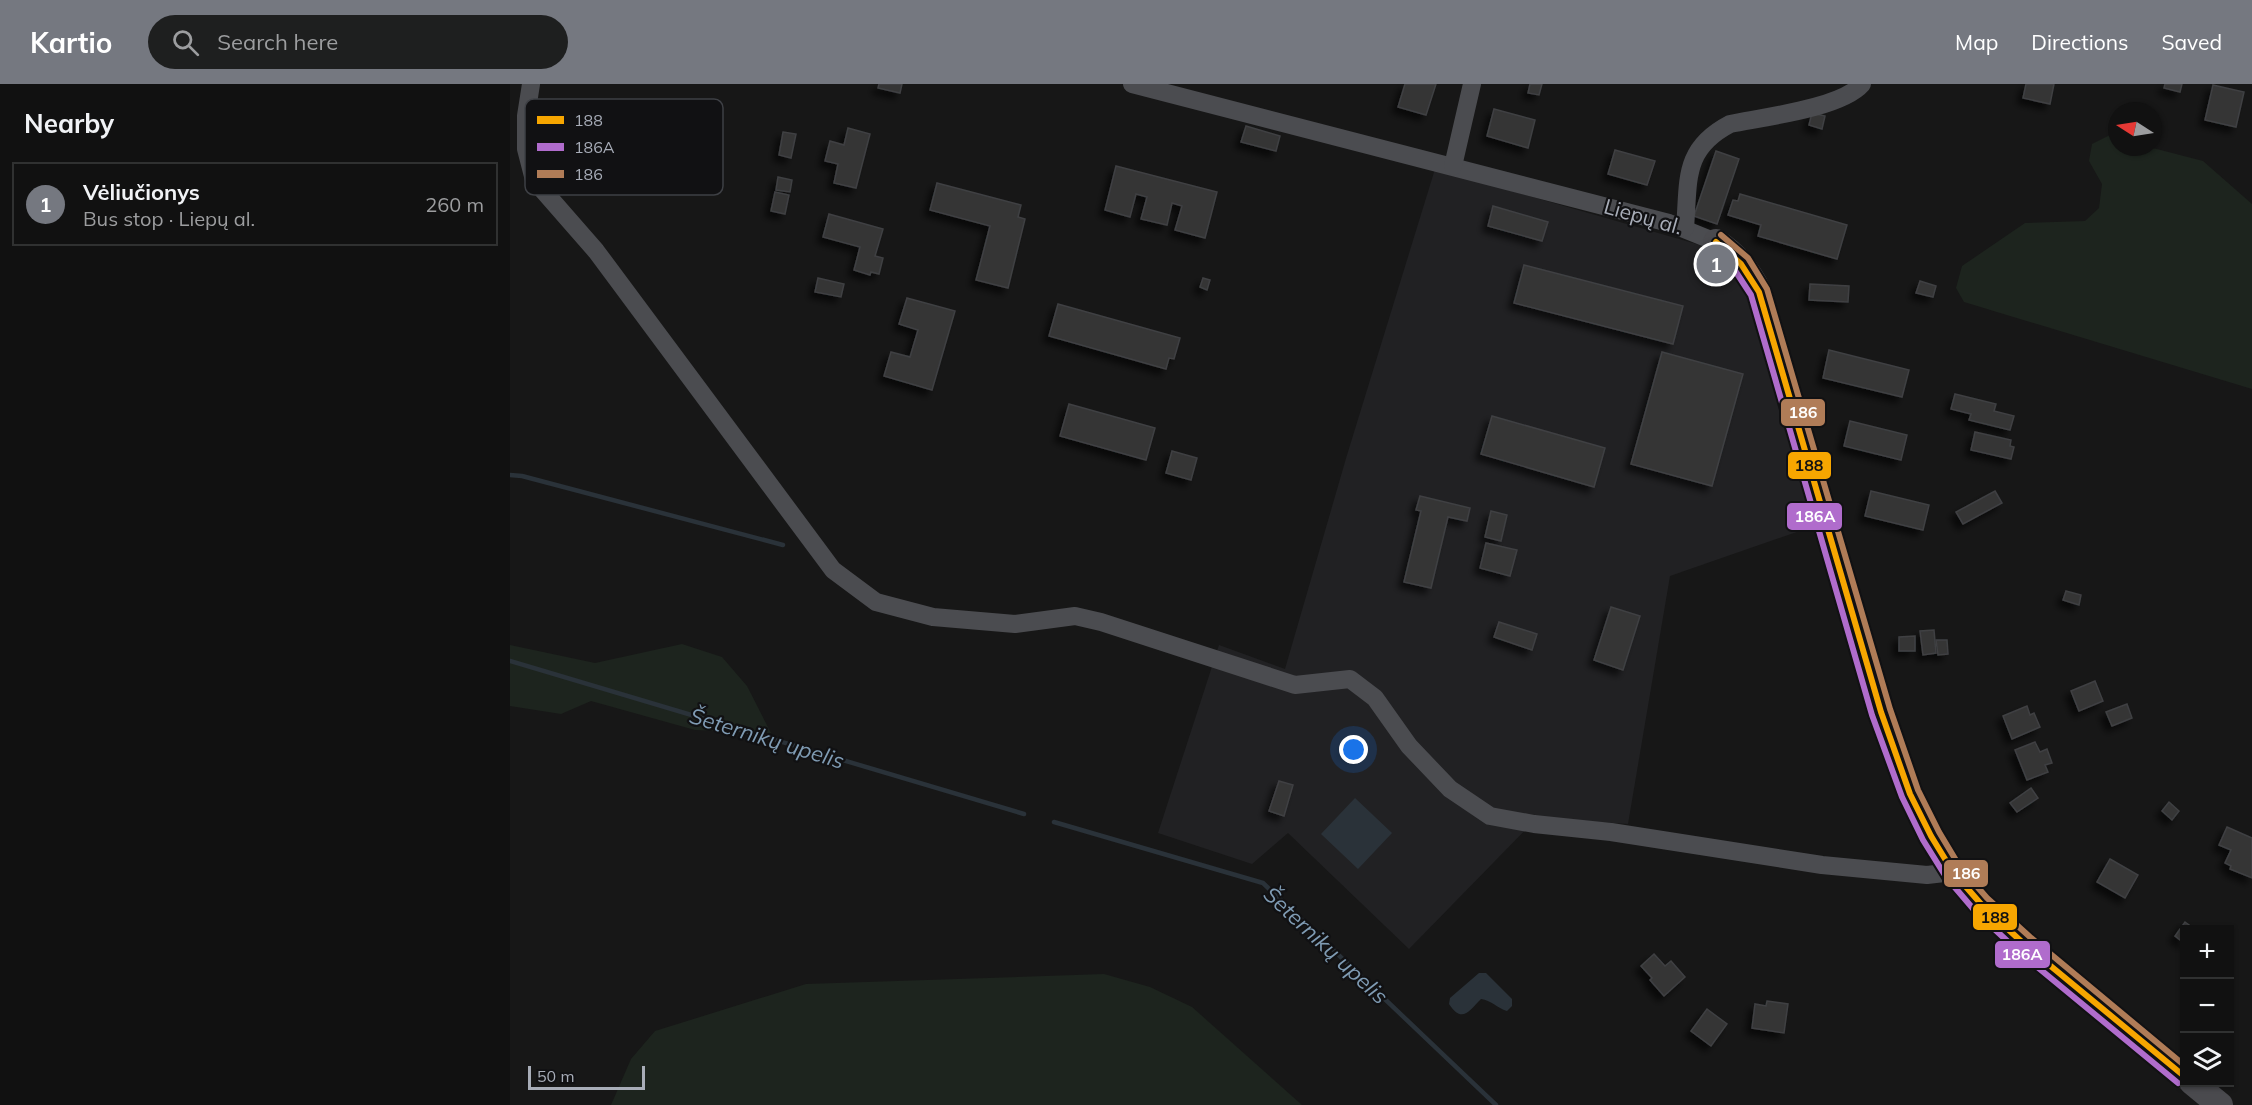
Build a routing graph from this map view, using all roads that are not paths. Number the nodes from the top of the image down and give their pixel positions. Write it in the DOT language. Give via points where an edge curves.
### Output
graph roads {
  1 [pos="531,84"];
  2 [pos="1132,84"];
  3 [pos="1472,84"];
  4 [pos="1862,84"];
  5 [pos="529,99"];
  6 [pos="1452,166"];
  7 [pos="547,195"];
  8 [pos="1685,228"];
  9 [pos="1716,242"];
  10 [pos="1953,872"];
  11 [pos="2180,1073"];
  12 [pos="2197,1087"];
  13 [pos="2220,1105"];
  1 -- 5 [label="street"];
  2 -- 6 [label="street, Liepų al."];
  3 -- 6 [label="street"];
  4 -- 8 [label="street" via="1839,99 1730,124 1715,132 1694,155"];
  6 -- 8 [label="street, Liepų al."];
  7 -- 10 [label="street" via="596,251 833,570 876,602 933,617 1014,624 1075,616 1295,685 1350,679 1376,698 1409,746 1450,789 1490,816 1822,865 1927,875"];
  8 -- 9 [label="street, Liepų al."];
  9 -- 10 [label="main road, Liepų al." via="1740,261 1759,292 1896,758 1910,794"];
  10 -- 11 [label="main road, Liepų al." via="2024,944"];
  12 -- 13 [label="main road"];
}
